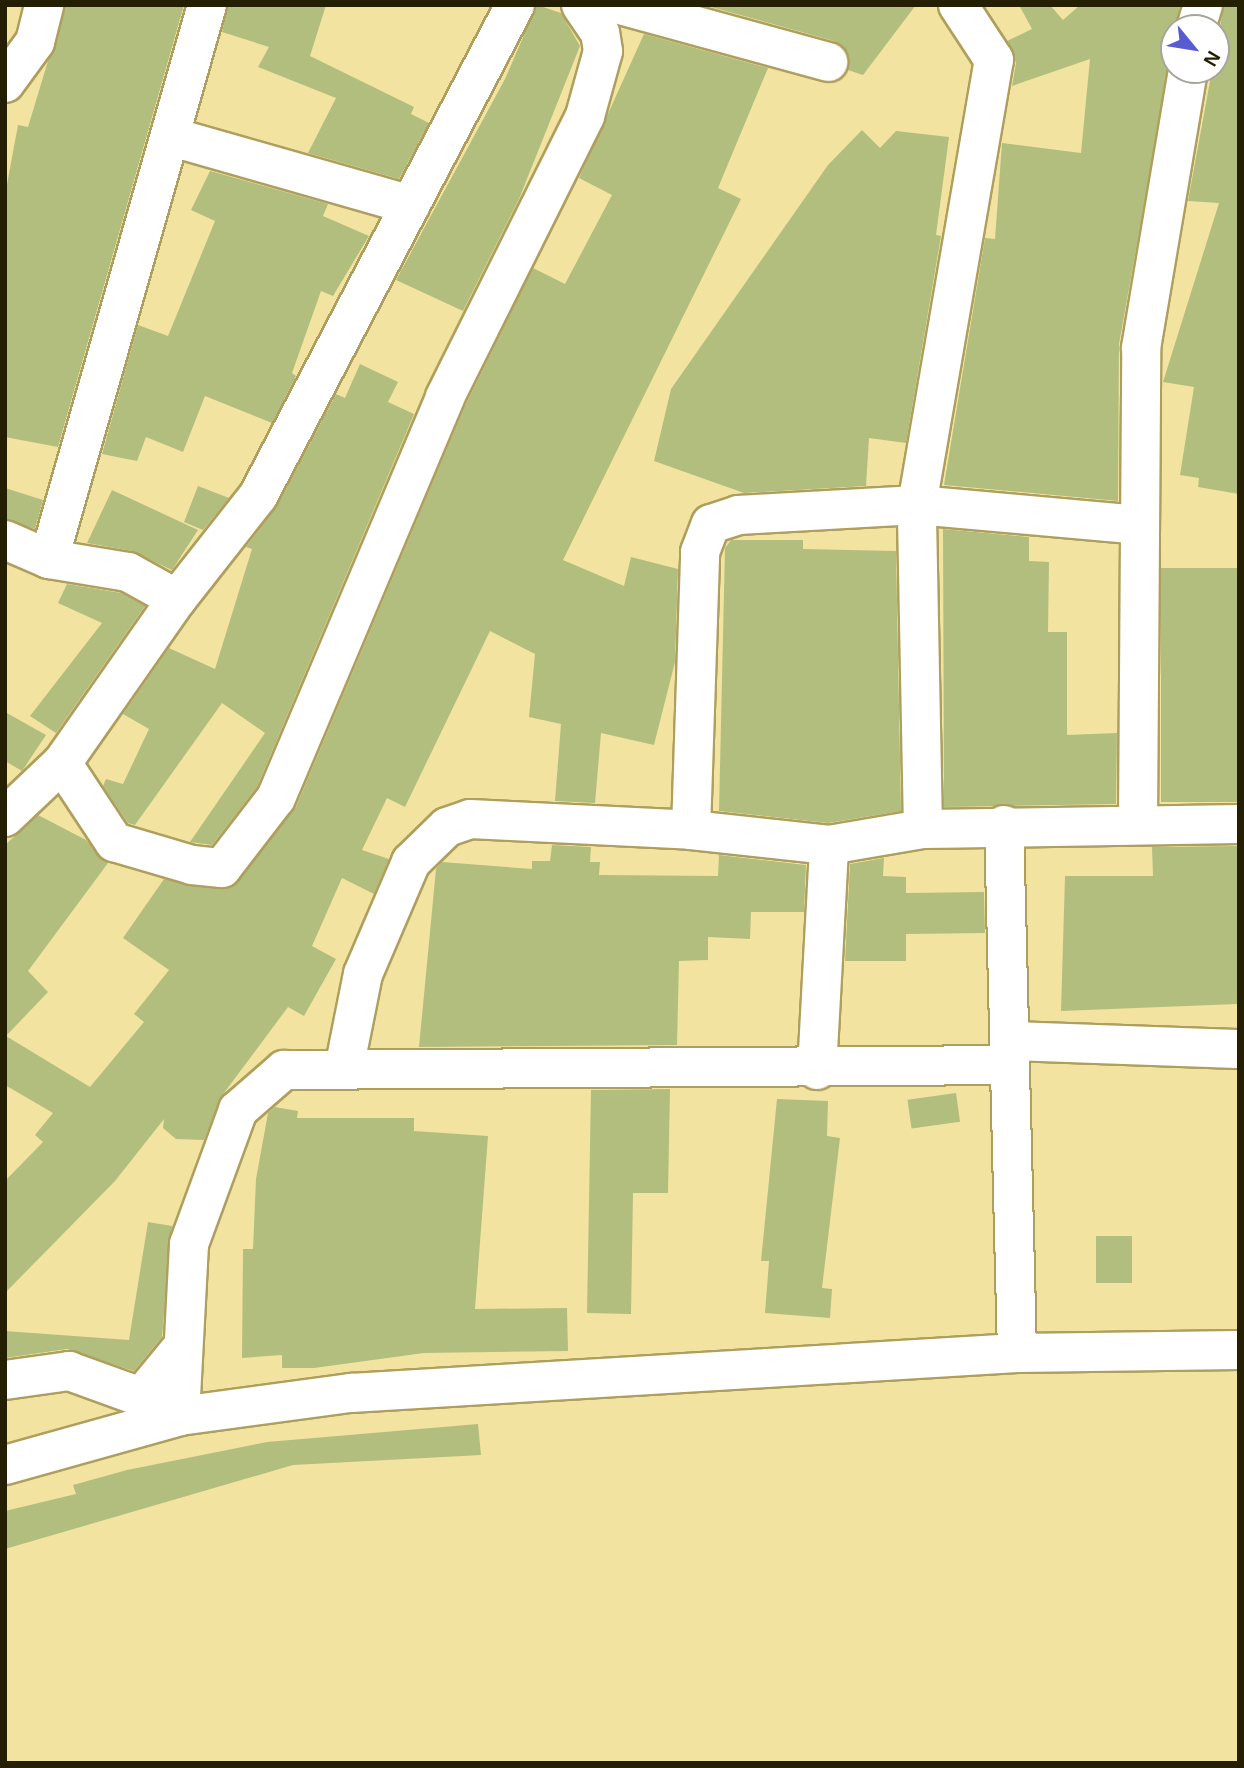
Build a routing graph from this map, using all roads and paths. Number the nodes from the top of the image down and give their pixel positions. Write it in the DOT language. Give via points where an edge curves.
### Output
graph roads {
  1 [pos="44,5"];
  2 [pos="207,5"];
  3 [pos="515,5"];
  4 [pos="581,5"];
  5 [pos="620,5"];
  6 [pos="958,5"];
  7 [pos="828,62"];
  8 [pos="5,83"];
  9 [pos="1186,84"];
  10 [pos="172,137"];
  11 [pos="411,205"];
  12 [pos="917,505"];
  13 [pos="1139,525"];
  14 [pos="5,540"];
  15 [pos="49,559"];
  16 [pos="177,599"];
  17 [pos="62,763"];
  18 [pos="5,817"];
  19 [pos="1138,822"];
  20 [pos="1239,824"];
  21 [pos="1004,825"];
  22 [pos="923,829"];
  23 [pos="691,830"];
  24 [pos="829,845"];
  25 [pos="1239,1049"];
  26 [pos="1010,1053"];
  27 [pos="344,1069"];
  28 [pos="817,1070"];
  29 [pos="183,1346"];
  30 [pos="1239,1350"];
  31 [pos="1017,1353"];
  32 [pos="5,1380"];
  33 [pos="180,1416"];
  34 [pos="5,1465"];
  1 -- 8 [label="street" via="35,42"];
  2 -- 10 [label="street"];
  3 -- 11 [label="street"];
  4 -- 17 [label="street" via="600,33 603,51 585,116 445,397 276,798 222,867 192,865 114,842"];
  5 -- 7 [label="street"];
  6 -- 12 [label="street" via="994,60"];
  9 -- 13 [label="street" via="1141,348"];
  10 -- 11 [label="street"];
  10 -- 15 [label="street"];
  11 -- 16 [label="street" via="258,496"];
  12 -- 13 [label="street"];
  12 -- 22 [label="street"];
  12 -- 23 [label="street" via="738,515 711,524 700,552"];
  13 -- 19 [label="street"];
  14 -- 15 [label="street"];
  15 -- 16 [label="street" via="128,572"];
  16 -- 17 [label="street"];
  17 -- 18 [label="street"];
  19 -- 20 [label="street"];
  19 -- 21 [label="street"];
  21 -- 22 [label="street"];
  21 -- 26 [label="street"];
  22 -- 24 [label="street"];
  23 -- 24 [label="street"];
  23 -- 27 [label="street" via="470,819 447,827 411,862 368,962"];
  24 -- 28 [label="street"];
  25 -- 26 [label="street"];
  26 -- 28 [label="street"];
  26 -- 31 [label="street"];
  27 -- 28 [label="street"];
  27 -- 29 [label="street" via="284,1070 239,1110 189,1244"];
  29 -- 32 [label="street" via="141,1397 69,1371"];
  29 -- 33 [label="street"];
  30 -- 31 [label="street"];
  31 -- 33 [label="street" via="351,1393"];
  33 -- 34 [label="street"];
}
